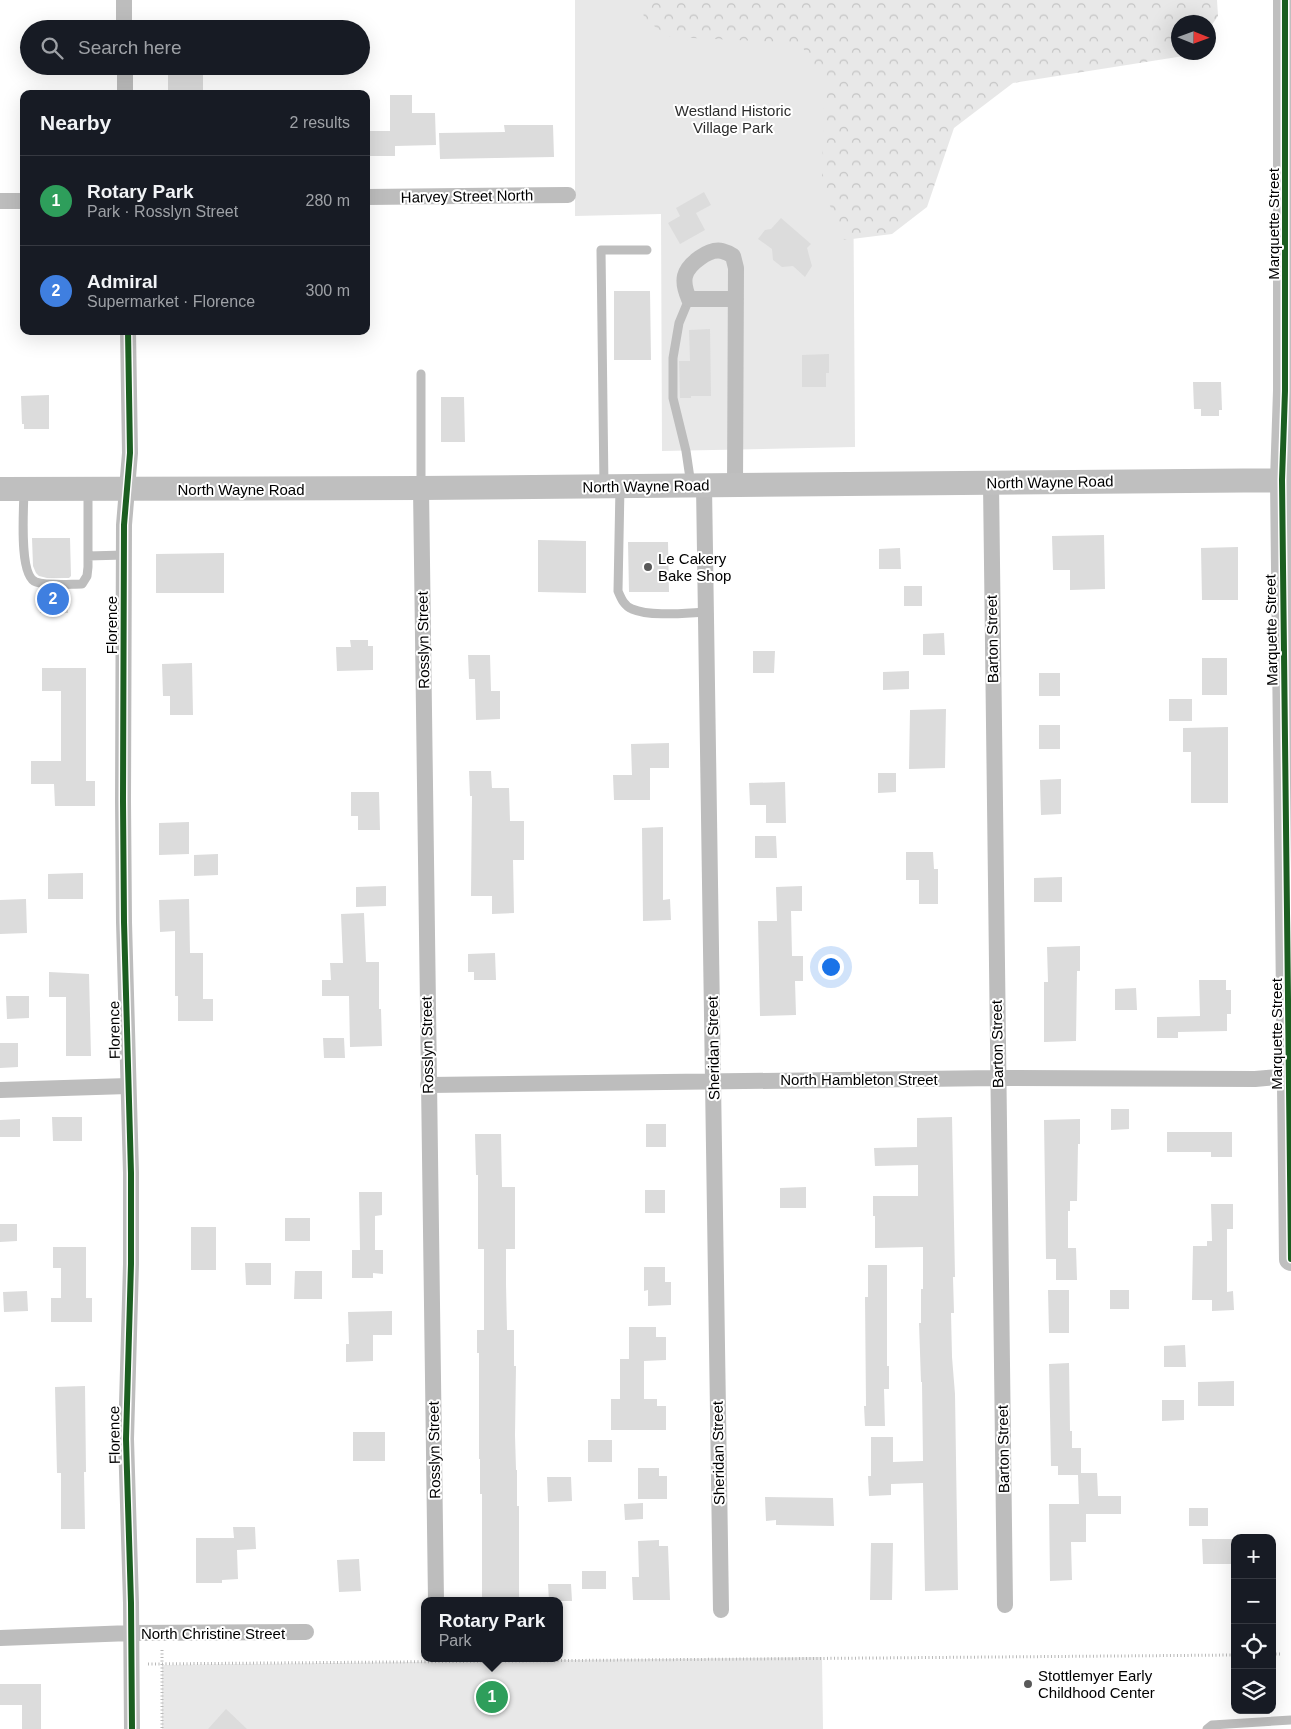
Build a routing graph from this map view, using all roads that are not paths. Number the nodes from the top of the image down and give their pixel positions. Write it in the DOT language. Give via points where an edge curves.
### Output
graph roads {
  1 [pos="124,0"];
  2 [pos="1285,0"];
  3 [pos="124,20"];
  4 [pos="125,75"];
  5 [pos="125,90"];
  6 [pos="568,195"];
  7 [pos="370,197"];
  8 [pos="0,201"];
  9 [pos="20,201"];
  10 [pos="647,250"];
  11 [pos="736,299"];
  12 [pos="689,300"];
  13 [pos="128,335"];
  14 [pos="421,374"];
  15 [pos="1286,480"];
  16 [pos="991,483"];
  17 [pos="698,486"];
  18 [pos="735,486"];
  19 [pos="612,487"];
  20 [pos="421,488"];
  21 [pos="0,489"];
  22 [pos="24,489"];
  23 [pos="88,489"];
  24 [pos="127,489"];
  25 [pos="124,555"];
  26 [pos="88,556"];
  27 [pos="706,612"];
  28 [pos="1288,780"];
  29 [pos="1289,1076"];
  30 [pos="997,1078"];
  31 [pos="713,1080"];
  32 [pos="428,1084"];
  33 [pos="128,1086"];
  34 [pos="0,1090"];
  35 [pos="1290,1107"];
  36 [pos="1290,1135"];
  37 [pos="1291,1259"];
  38 [pos="436,1597"];
  39 [pos="1005,1605"];
  40 [pos="721,1610"];
  41 [pos="306,1632"];
  42 [pos="131,1633"];
  43 [pos="0,1638"];
  44 [pos="1291,1720"];
  45 [pos="1228,1727"];
  46 [pos="132,1729"];
  47 [pos="1207,1729"];
  1 -- 3 [label="street"];
  2 -- 15 [label="main road, Marquette Street"];
  4 -- 5 [label="street"];
  6 -- 7 [label="street, Harvey Street North"];
  8 -- 9 [label="street"];
  10 -- 19 [label="lane" via="601,250"];
  11 -- 12 [label="street"];
  11 -- 12 [label="street" via="733,256 720,250 707,253 689,267 685,277"];
  11 -- 18 [label="street"];
  12 -- 17 [label="lane" via="679,323 673,358 673,398"];
  13 -- 24 [label="street, Florence" via="130,454"];
  14 -- 20 [label="lane"];
  15 -- 16 [label="main road, North Wayne Road"];
  15 -- 28 [label="main road, Marquette Street"];
  16 -- 18 [label="main road, North Wayne Road"];
  16 -- 30 [label="street, Barton Street"];
  17 -- 18 [label="main road, North Wayne Road"];
  17 -- 19 [label="main road, North Wayne Road"];
  17 -- 27 [label="street, Sheridan Street"];
  19 -- 20 [label="main road, North Wayne Road"];
  19 -- 27 [label="lane" via="618,591 622,601 631,609 650,613"];
  20 -- 24 [label="main road, North Wayne Road"];
  20 -- 32 [label="street, Rosslyn Street"];
  21 -- 22 [label="main road, North Wayne Road"];
  22 -- 23 [label="main road, North Wayne Road"];
  22 -- 26 [label="lane" via="24,558 29,577 35,582 82,584 87,576"];
  23 -- 24 [label="main road, North Wayne Road"];
  23 -- 26 [label="lane"];
  24 -- 25 [label="street, Florence"];
  25 -- 26 [label="lane"];
  25 -- 33 [label="street, Florence" via="123,829"];
  27 -- 31 [label="street, Sheridan Street"];
  28 -- 29 [label="main road, Marquette Street"];
  29 -- 30 [label="street, North Hambleton Street" via="1255,1079"];
  29 -- 35 [label="main road, Marquette Street"];
  30 -- 31 [label="street, North Hambleton Street"];
  30 -- 39 [label="street, Barton Street"];
  31 -- 32 [label="street, North Hambleton Street"];
  31 -- 40 [label="street, Sheridan Street"];
  32 -- 38 [label="street, Rosslyn Street"];
  33 -- 34 [label="street"];
  33 -- 42 [label="street, Florence" via="131,1264 126,1439"];
  35 -- 36 [label="main road, Marquette Street"];
  36 -- 37 [label="main road, Marquette Street"];
  41 -- 42 [label="street, North Christine Street"];
  42 -- 43 [label="street, North Christine Street"];
  42 -- 46 [label="street, Florence"];
  44 -- 45 [label="lane"];
  45 -- 47 [label="lane" via="1212,1726"];
}
